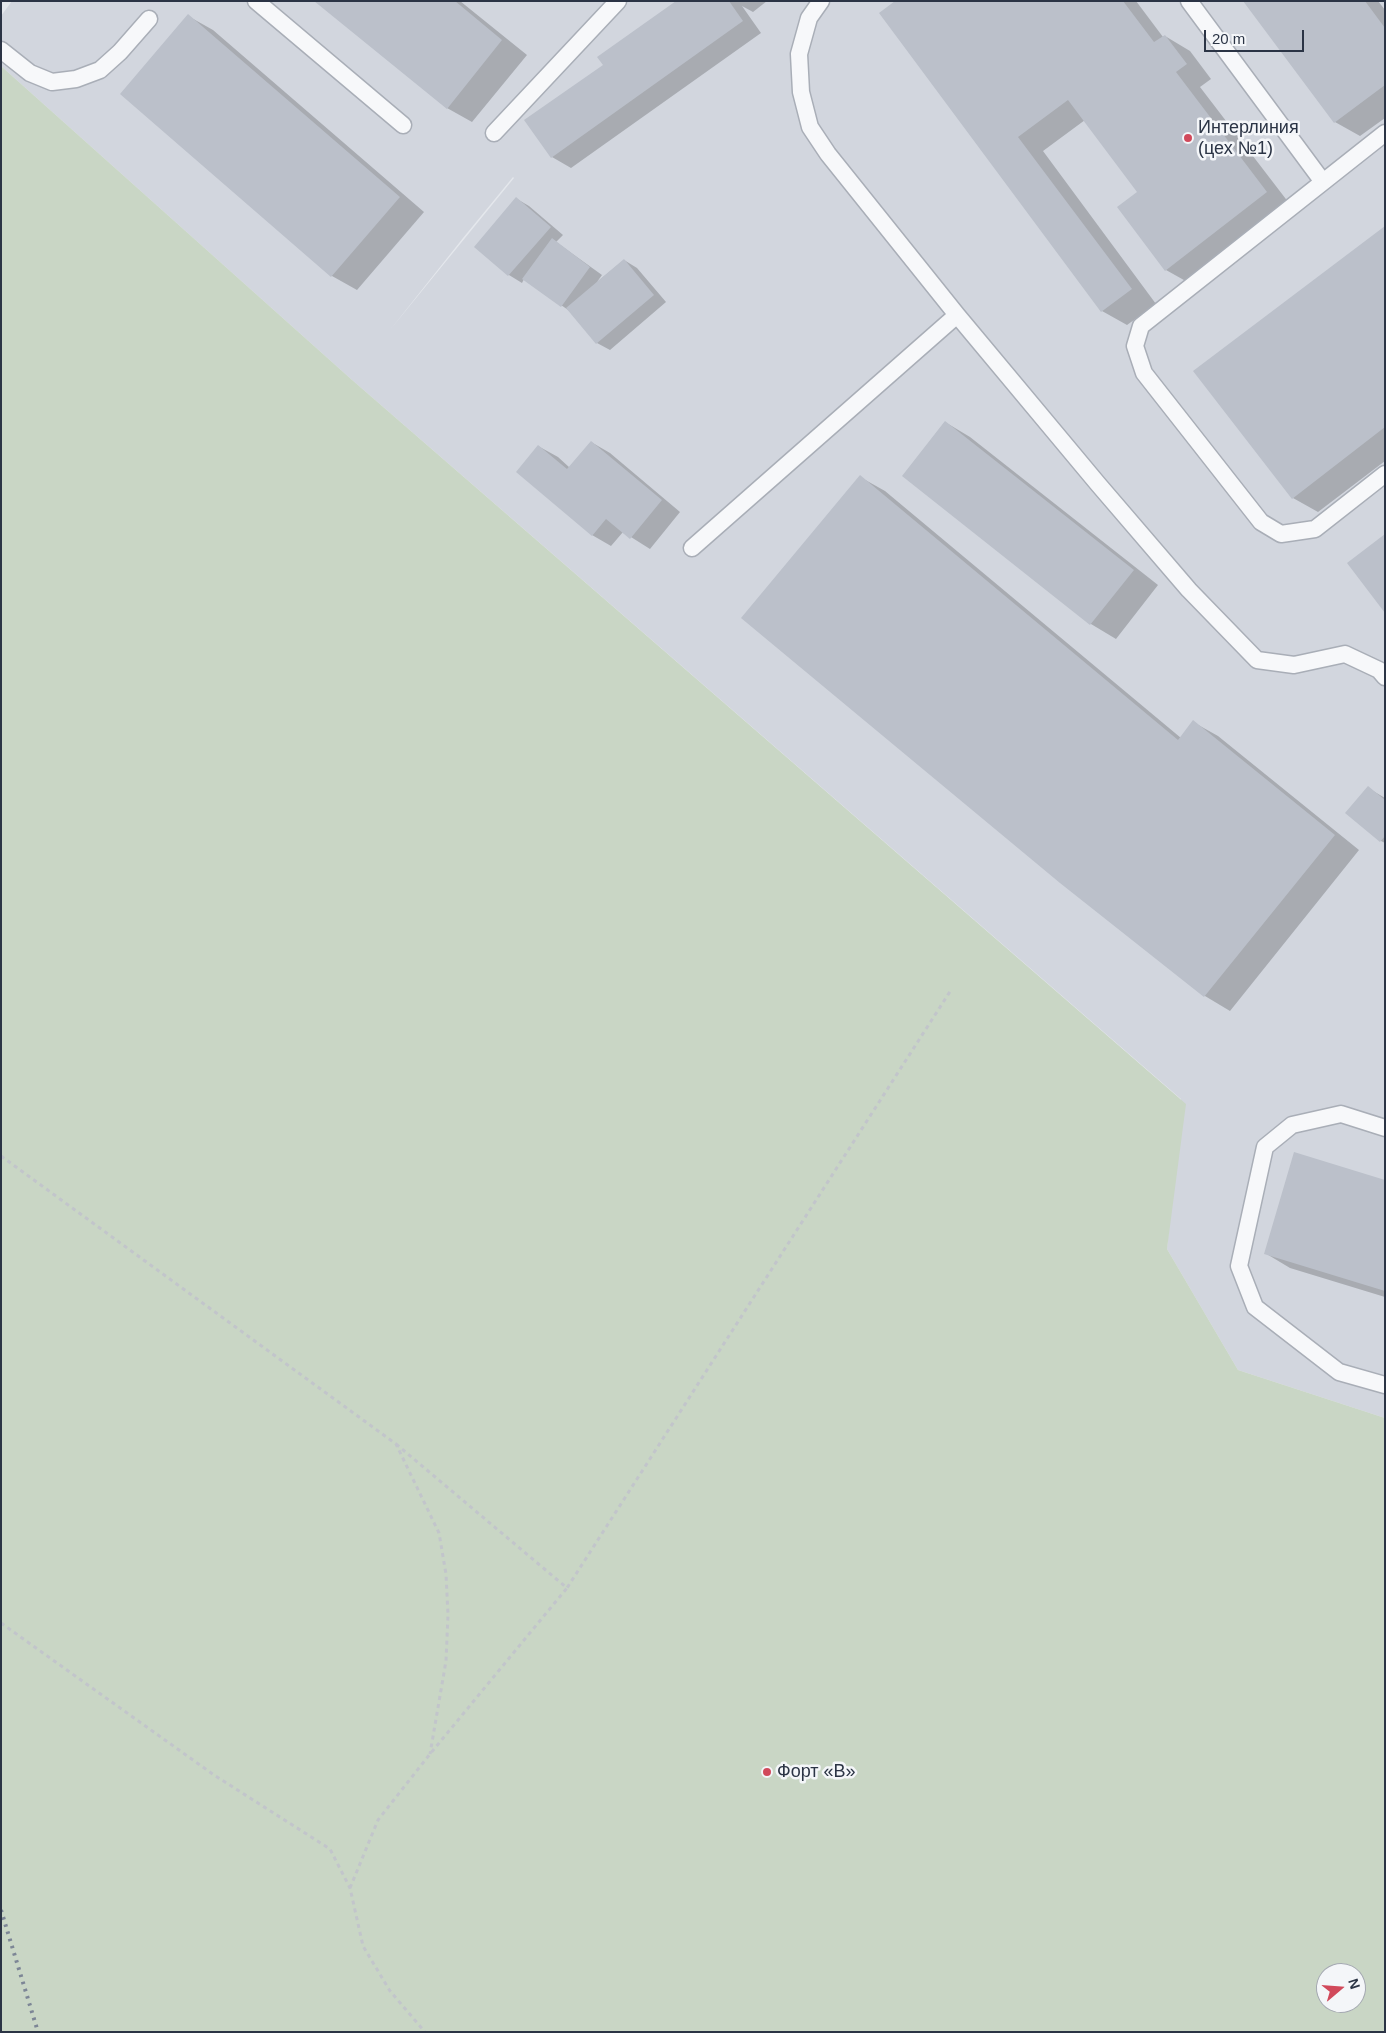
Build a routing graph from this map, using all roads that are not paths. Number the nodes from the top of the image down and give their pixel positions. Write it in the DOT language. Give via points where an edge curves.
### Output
graph roads {
  1 [pos="256,1"];
  2 [pos="618,1"];
  3 [pos="821,1"];
  4 [pos="1190,1"];
  5 [pos="149,19"];
  6 [pos="1,50"];
  7 [pos="403,125"];
  8 [pos="494,133"];
  9 [pos="1385,133"];
  10 [pos="1323,182"];
  11 [pos="957,314"];
  12 [pos="1385,474"];
  13 [pos="692,548"];
  14 [pos="1385,676"];
  15 [pos="1385,1128"];
  16 [pos="1385,1385"];
  1 -- 7 [label="lane"];
  2 -- 8 [label="lane"];
  3 -- 11 [label="lane" via="809,18 800,54 801,92 810,127 828,154"];
  4 -- 10 [label="lane"];
  5 -- 6 [label="lane" via="100,70 76,79 52,82 30,73"];
  9 -- 10 [label="lane"];
  10 -- 12 [label="lane" via="1141,326 1135,346 1144,373 1260,522 1281,534 1314,529"];
  11 -- 13 [label="lane"];
  11 -- 14 [label="lane" via="1189,590 1257,660 1294,664 1345,654"];
  15 -- 16 [label="lane" via="1341,1114 1292,1125 1265,1147 1238,1266 1255,1307 1339,1372"];
}
